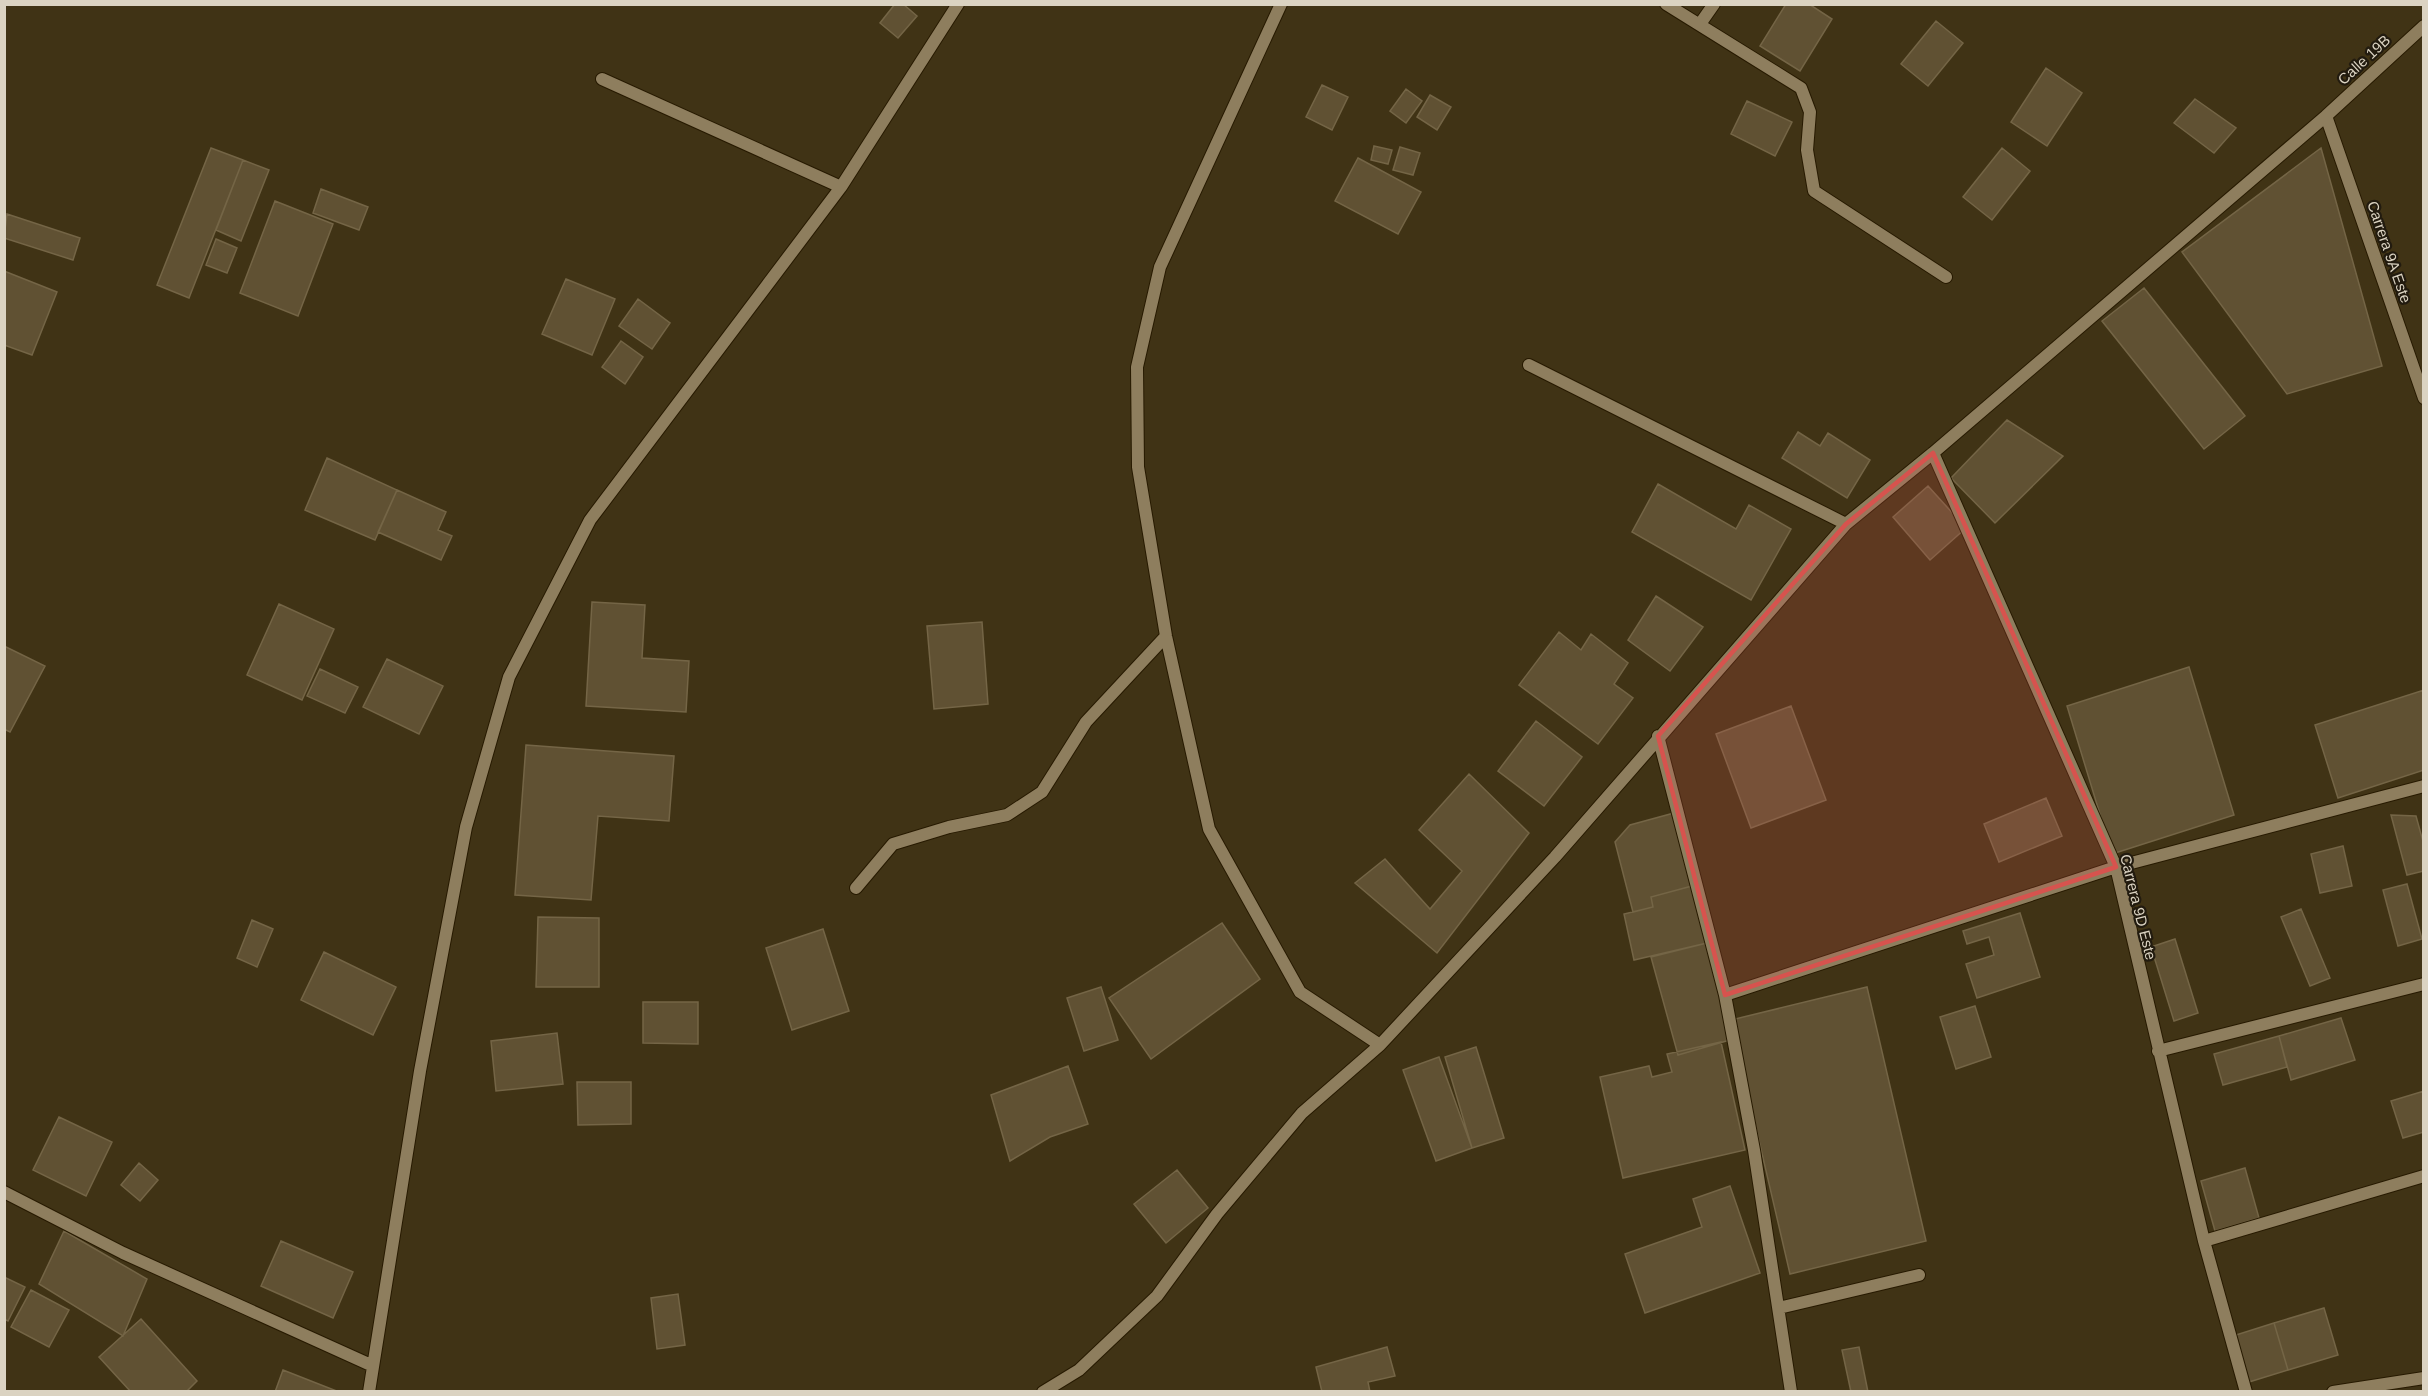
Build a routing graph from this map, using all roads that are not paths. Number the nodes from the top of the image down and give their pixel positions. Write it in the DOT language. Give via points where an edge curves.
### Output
graph roads {
  1 [pos="958,4"];
  2 [pos="1281,4"];
  3 [pos="1666,4"];
  4 [pos="1714,4"];
  5 [pos="1700,24"];
  6 [pos="2424,26"];
  7 [pos="603,79"];
  8 [pos="2326,116"];
  9 [pos="841,187"];
  10 [pos="1946,277"];
  11 [pos="1529,365"];
  12 [pos="2424,398"];
  13 [pos="1933,453"];
  14 [pos="1846,524"];
  15 [pos="1166,636"];
  16 [pos="1658,736"];
  17 [pos="2424,786"];
  18 [pos="2116,867"];
  19 [pos="856,888"];
  20 [pos="2424,984"];
  21 [pos="1725,995"];
  22 [pos="1380,1045"];
  23 [pos="2158,1051"];
  24 [pos="2424,1176"];
  25 [pos="4,1192"];
  26 [pos="2204,1241"];
  27 [pos="1919,1275"];
  28 [pos="1779,1308"];
  29 [pos="373,1366"];
  30 [pos="2424,1378"];
  31 [pos="369,1392"];
  32 [pos="1043,1392"];
  33 [pos="1791,1392"];
  34 [pos="2247,1392"];
  35 [pos="2333,1392"];
  1 -- 9 [label="street"];
  2 -- 15 [label="street" via="1160,267 1137,367 1138,467"];
  3 -- 5 [label="street"];
  4 -- 5 [label="street"];
  5 -- 10 [label="street" via="1802,88 1810,112 1807,150 1814,191"];
  6 -- 8 [label="street, Calle 19B"];
  7 -- 9 [label="street"];
  8 -- 12 [label="street, Carrera 9A Este"];
  8 -- 13 [label="street, Calle 19B"];
  9 -- 29 [label="street" via="590,519 509,677 466,827 420,1071"];
  11 -- 14 [label="street"];
  13 -- 14 [label="street, Calle 19B"];
  13 -- 18 [label="street, Carrera 9D Este"];
  14 -- 16 [label="street, Calle 19B"];
  15 -- 19 [label="street" via="1086,722 1042,792 1007,815 893,844"];
  15 -- 22 [label="street" via="1209,829 1300,992"];
  16 -- 21 [label="street"];
  16 -- 22 [label="street, Calle 19B" via="1555,857"];
  17 -- 18 [label="street"];
  18 -- 21 [label="street"];
  18 -- 23 [label="street, Carrera 9D Este"];
  20 -- 23 [label="street"];
  21 -- 28 [label="street"];
  22 -- 32 [label="street, Calle 19B" via="1302,1113 1217,1214 1157,1296 1079,1370"];
  23 -- 26 [label="street, Carrera 9D Este"];
  24 -- 26 [label="street"];
  25 -- 29 [label="street" via="123,1253"];
  26 -- 34 [label="street, Carrera 9D Este"];
  27 -- 28 [label="street"];
  28 -- 33 [label="street"];
  29 -- 31 [label="street"];
  30 -- 35 [label="street"];
}
